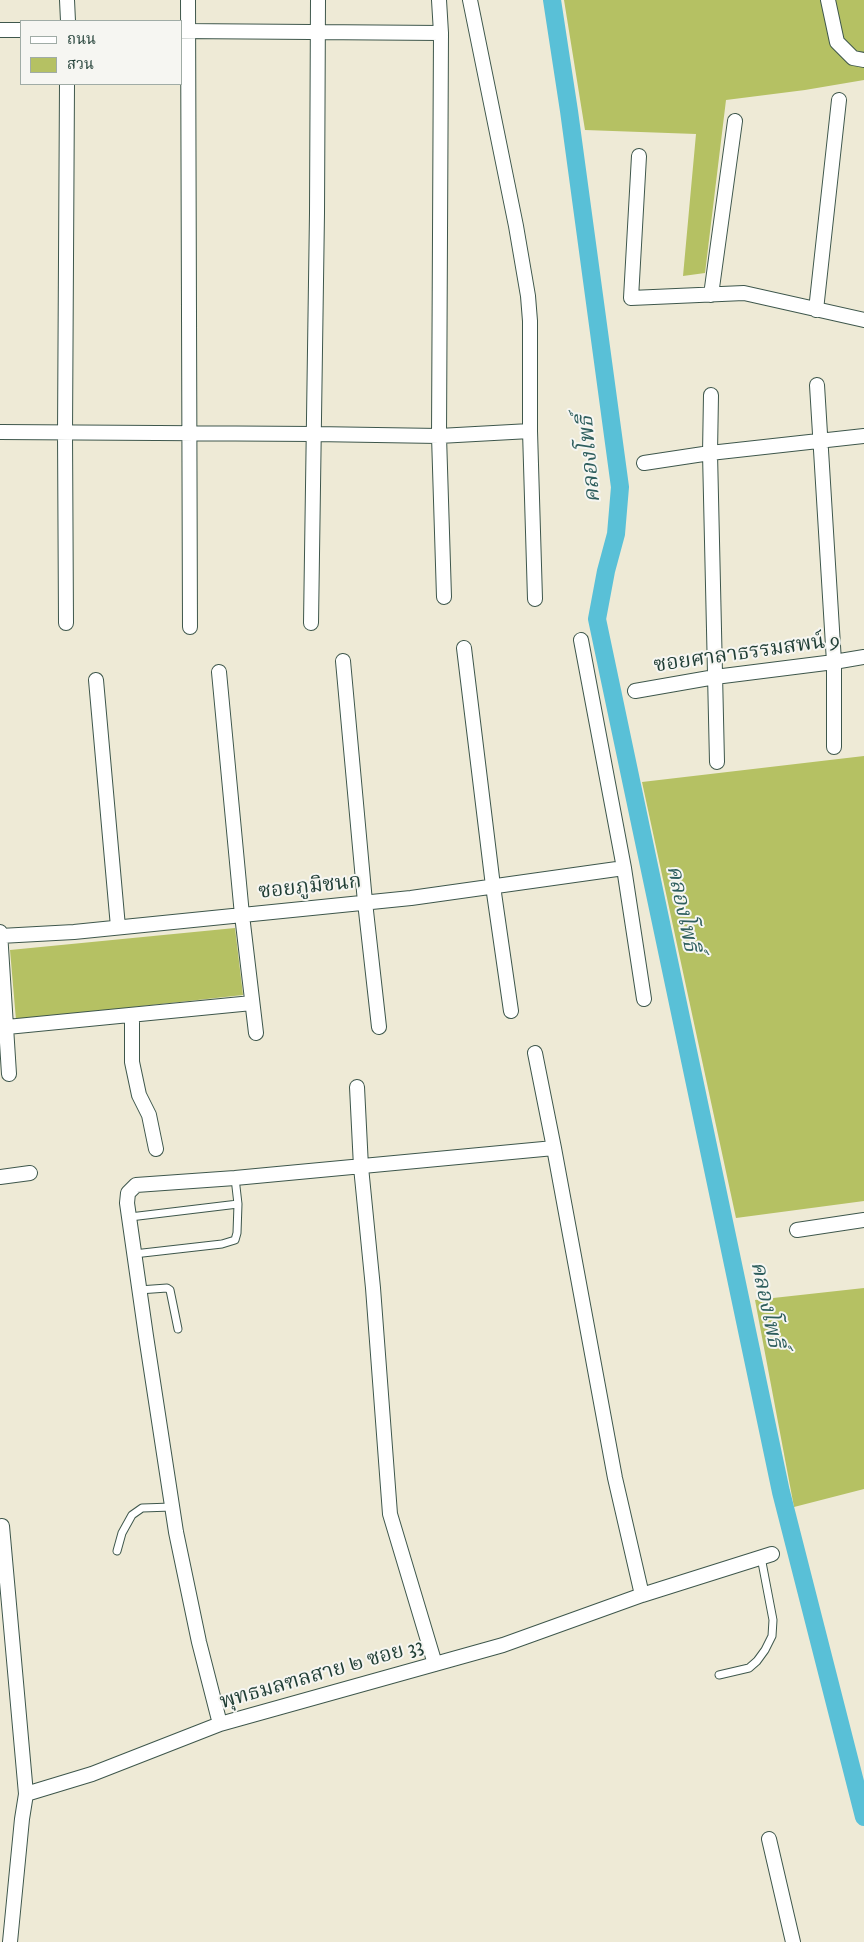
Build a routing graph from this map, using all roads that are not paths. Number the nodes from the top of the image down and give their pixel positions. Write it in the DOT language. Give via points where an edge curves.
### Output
graph roads {
  1 [pos="67,0"];
  2 [pos="188,0"];
  3 [pos="318,0"];
  4 [pos="439,0"];
  5 [pos="470,0"];
  6 [pos="828,0"];
  7 [pos="68,20"];
  8 [pos="0,30"];
  9 [pos="20,30"];
  10 [pos="184,31"];
  11 [pos="318,32"];
  12 [pos="441,33"];
  13 [pos="864,60"];
  14 [pos="67,85"];
  15 [pos="839,100"];
  16 [pos="735,121"];
  17 [pos="639,156"];
  18 [pos="711,295"];
  19 [pos="816,310"];
  20 [pos="864,320"];
  21 [pos="817,385"];
  22 [pos="711,396"];
  23 [pos="530,431"];
  24 [pos="0,432"];
  25 [pos="65,433"];
  26 [pos="190,434"];
  27 [pos="314,434"];
  28 [pos="439,436"];
  29 [pos="864,436"];
  30 [pos="821,441"];
  31 [pos="710,453"];
  32 [pos="644,463"];
  33 [pos="444,597"];
  34 [pos="535,599"];
  35 [pos="311,622"];
  36 [pos="66,623"];
  37 [pos="190,627"];
  38 [pos="581,640"];
  39 [pos="464,648"];
  40 [pos="864,657"];
  41 [pos="344,661"];
  42 [pos="834,662"];
  43 [pos="219,672"];
  44 [pos="715,677"];
  45 [pos="96,680"];
  46 [pos="635,691"];
  47 [pos="834,747"];
  48 [pos="717,762"];
  49 [pos="624,868"];
  50 [pos="493,886"];
  51 [pos="365,902"];
  52 [pos="242,914"];
  53 [pos="118,927"];
  54 [pos="0,932"];
  55 [pos="0,936"];
  56 [pos="644,999"];
  57 [pos="252,1003"];
  58 [pos="511,1012"];
  59 [pos="132,1015"];
  60 [pos="7,1027"];
  61 [pos="379,1027"];
  62 [pos="256,1033"];
  63 [pos="535,1053"];
  64 [pos="8,1074"];
  65 [pos="357,1087"];
  66 [pos="554,1148"];
  67 [pos="156,1149"];
  68 [pos="361,1167"];
  69 [pos="30,1173"];
  70 [pos="0,1177"];
  71 [pos="235,1178"];
  72 [pos="238,1204"];
  73 [pos="130,1217"];
  74 [pos="864,1220"];
  75 [pos="797,1230"];
  76 [pos="134,1254"];
  77 [pos="139,1290"];
  78 [pos="178,1329"];
  79 [pos="172,1506"];
  80 [pos="2,1526"];
  81 [pos="117,1551"];
  82 [pos="767,1556"];
  83 [pos="642,1595"];
  84 [pos="435,1664"];
  85 [pos="719,1675"];
  86 [pos="220,1724"];
  87 [pos="26,1794"];
  88 [pos="769,1839"];
  89 [pos="10,1942"];
  90 [pos="793,1942"];
  1 -- 7 [label="street"];
  2 -- 10 [label="street"];
  3 -- 11 [label="street"];
  4 -- 12 [label="street"];
  5 -- 23 [label="street" via="528,296"];
  6 -- 13 [label="street" via="838,42 853,58"];
  8 -- 9 [label="street"];
  10 -- 11 [label="street"];
  10 -- 26 [label="street"];
  11 -- 12 [label="street"];
  11 -- 27 [label="street"];
  12 -- 28 [label="street"];
  14 -- 25 [label="street"];
  15 -- 19 [label="street"];
  16 -- 18 [label="street"];
  17 -- 18 [label="street" via="631,298"];
  18 -- 19 [label="street" via="744,293"];
  19 -- 20 [label="street"];
  21 -- 30 [label="street"];
  22 -- 31 [label="street"];
  23 -- 28 [label="street"];
  23 -- 34 [label="street"];
  24 -- 25 [label="street"];
  25 -- 26 [label="street"];
  25 -- 36 [label="street"];
  26 -- 27 [label="street"];
  26 -- 37 [label="street"];
  27 -- 28 [label="street"];
  27 -- 35 [label="street"];
  28 -- 33 [label="street"];
  29 -- 30 [label="street"];
  30 -- 31 [label="street"];
  30 -- 42 [label="street"];
  31 -- 32 [label="street"];
  31 -- 44 [label="street"];
  38 -- 49 [label="street"];
  39 -- 50 [label="street"];
  40 -- 42 [label="street, ซอยศาลาธรรมสพน์ 9"];
  41 -- 51 [label="street"];
  42 -- 44 [label="street, ซอยศาลาธรรมสพน์ 9"];
  42 -- 47 [label="street"];
  43 -- 52 [label="street"];
  44 -- 46 [label="street, ซอยศาลาธรรมสพน์ 9"];
  44 -- 48 [label="street"];
  45 -- 53 [label="street"];
  49 -- 50 [label="street, ซอยภูมิชนก"];
  49 -- 56 [label="street"];
  50 -- 51 [label="street, ซอยภูมิชนก"];
  50 -- 58 [label="street"];
  51 -- 52 [label="street, ซอยภูมิชนก"];
  51 -- 61 [label="street"];
  52 -- 53 [label="street, ซอยภูมิชนก"];
  52 -- 57 [label="street"];
  53 -- 55 [label="street, ซอยภูมิชนก"];
  54 -- 55 [label="street"];
  55 -- 60 [label="street"];
  57 -- 59 [label="street"];
  57 -- 62 [label="street"];
  59 -- 60 [label="street"];
  59 -- 67 [label="street" via="132,1062"];
  60 -- 64 [label="street"];
  63 -- 66 [label="street"];
  65 -- 68 [label="street"];
  66 -- 68 [label="street"];
  66 -- 83 [label="street" via="615,1478"];
  68 -- 71 [label="street"];
  68 -- 84 [label="street" via="390,1514"];
  69 -- 70 [label="street"];
  71 -- 72 [label="lane"];
  71 -- 73 [label="street" via="136,1185 128,1193"];
  72 -- 73 [label="lane"];
  72 -- 76 [label="lane" via="234,1240"];
  73 -- 76 [label="street"];
  74 -- 75 [label="street"];
  76 -- 77 [label="street"];
  77 -- 78 [label="lane" via="170,1290"];
  77 -- 79 [label="street"];
  79 -- 81 [label="lane" via="142,1508 132,1515"];
  79 -- 86 [label="street" via="199,1642"];
  80 -- 87 [label="street"];
  82 -- 83 [label="street, พุทธมลฑลสาย ๒ ซอย 33"];
  82 -- 85 [label="lane" via="772,1636 749,1668"];
  83 -- 84 [label="street, พุทธมลฑลสาย ๒ ซอย 33" via="503,1645"];
  84 -- 86 [label="street, พุทธมลฑลสาย ๒ ซอย 33"];
  86 -- 87 [label="street, พุทธมลฑลสาย ๒ ซอย 33" via="92,1774"];
  87 -- 89 [label="street"];
  88 -- 90 [label="street"];
}
